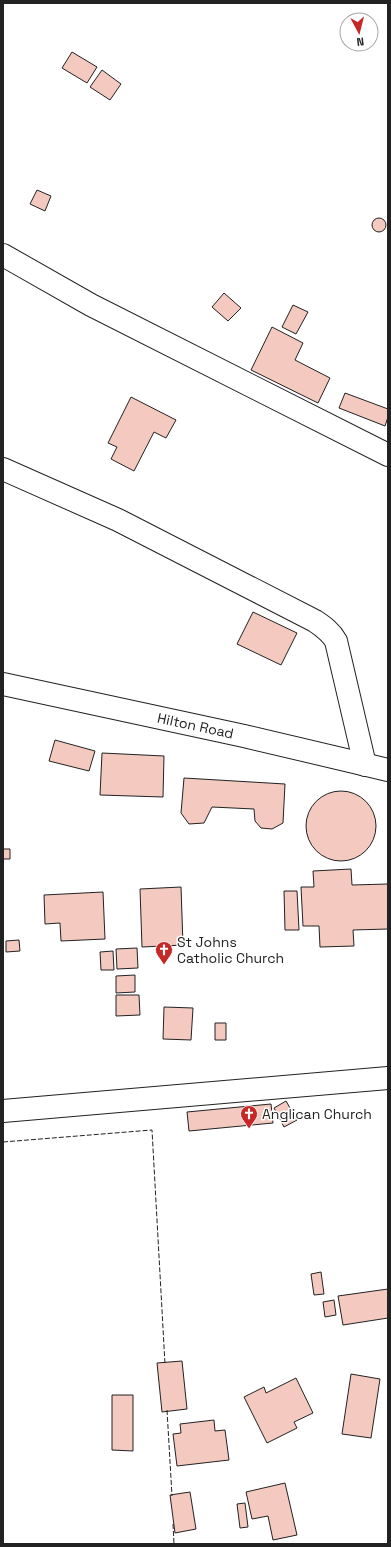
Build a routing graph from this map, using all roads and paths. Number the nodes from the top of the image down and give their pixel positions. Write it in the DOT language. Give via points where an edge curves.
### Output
graph roads {
  1 [pos="3,255"];
  2 [pos="388,455"];
  3 [pos="3,469"];
  4 [pos="3,684"];
  5 [pos="365,765"];
  6 [pos="388,770"];
  7 [pos="388,1078"];
  8 [pos="3,1111"];
  1 -- 2 [label="street" via="91,305"];
  3 -- 5 [label="street" via="118,520 327,629 336,641"];
  4 -- 5 [label="street, Hilton Road"];
  5 -- 6 [label="street, Hilton Road"];
  7 -- 8 [label="street"];
}
